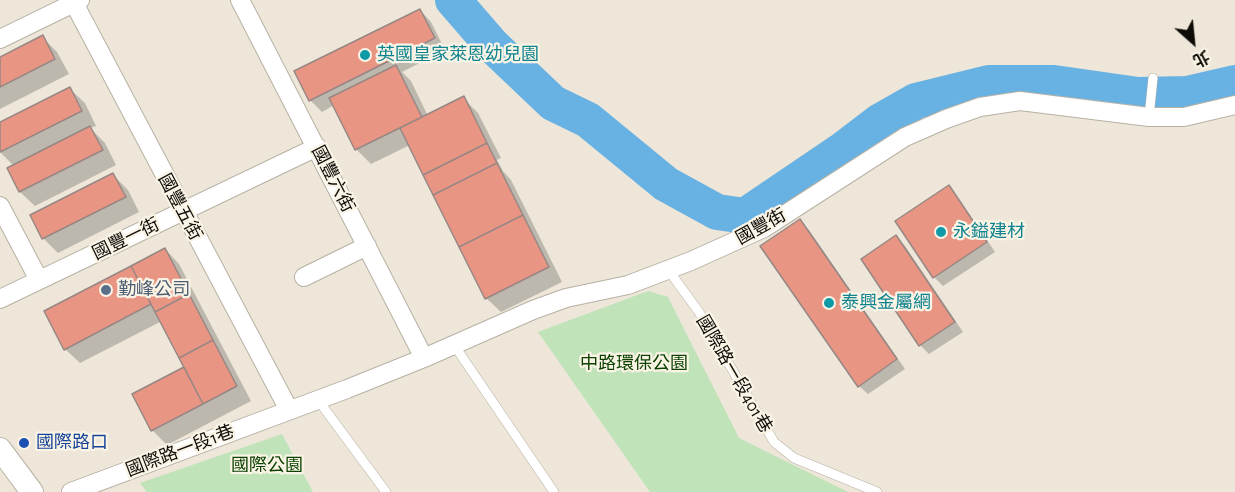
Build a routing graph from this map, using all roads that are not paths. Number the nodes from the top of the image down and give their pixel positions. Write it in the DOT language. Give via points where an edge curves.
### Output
graph roads {
  1 [pos="240,0"];
  2 [pos="77,2"];
  3 [pos="0,39"];
  4 [pos="1152,78"];
  5 [pos="1235,105"];
  6 [pos="1149,117"];
  7 [pos="317,147"];
  8 [pos="0,206"];
  9 [pos="183,212"];
  10 [pos="367,246"];
  11 [pos="669,271"];
  12 [pos="304,277"];
  13 [pos="39,280"];
  14 [pos="0,299"];
  15 [pos="454,345"];
  16 [pos="424,358"];
  17 [pos="318,400"];
  18 [pos="289,410"];
  19 [pos="0,449"];
  20 [pos="32,492"];
  21 [pos="71,492"];
  22 [pos="386,492"];
  23 [pos="555,492"];
  24 [pos="877,492"];
  1 -- 7 [label="street, 國豐六街"];
  2 -- 3 [label="street"];
  2 -- 9 [label="street, 國豐五街"];
  4 -- 6 [label="lane"];
  5 -- 6 [label="street, 國豐街" via="1184,117"];
  6 -- 11 [label="street, 國豐街" via="1020,101 980,107 905,137 764,228"];
  7 -- 9 [label="street, 國豐一街"];
  7 -- 10 [label="street, 國豐六街"];
  8 -- 13 [label="street"];
  9 -- 13 [label="street, 國豐一街"];
  9 -- 18 [label="street, 國豐五街"];
  10 -- 12 [label="street"];
  10 -- 16 [label="street, 國豐六街"];
  11 -- 15 [label="street, 國豐街" via="628,285 566,298"];
  11 -- 24 [label="lane, 國際路一段401巷" via="699,312 774,442 794,458"];
  13 -- 14 [label="street, 國豐一街"];
  15 -- 16 [label="street, 國豐街"];
  15 -- 23 [label="lane"];
  16 -- 17 [label="street, 國豐街"];
  17 -- 18 [label="street, 國豐街"];
  17 -- 22 [label="lane"];
  18 -- 21 [label="street, 國際路一段1巷"];
  19 -- 20 [label="street"];
}
